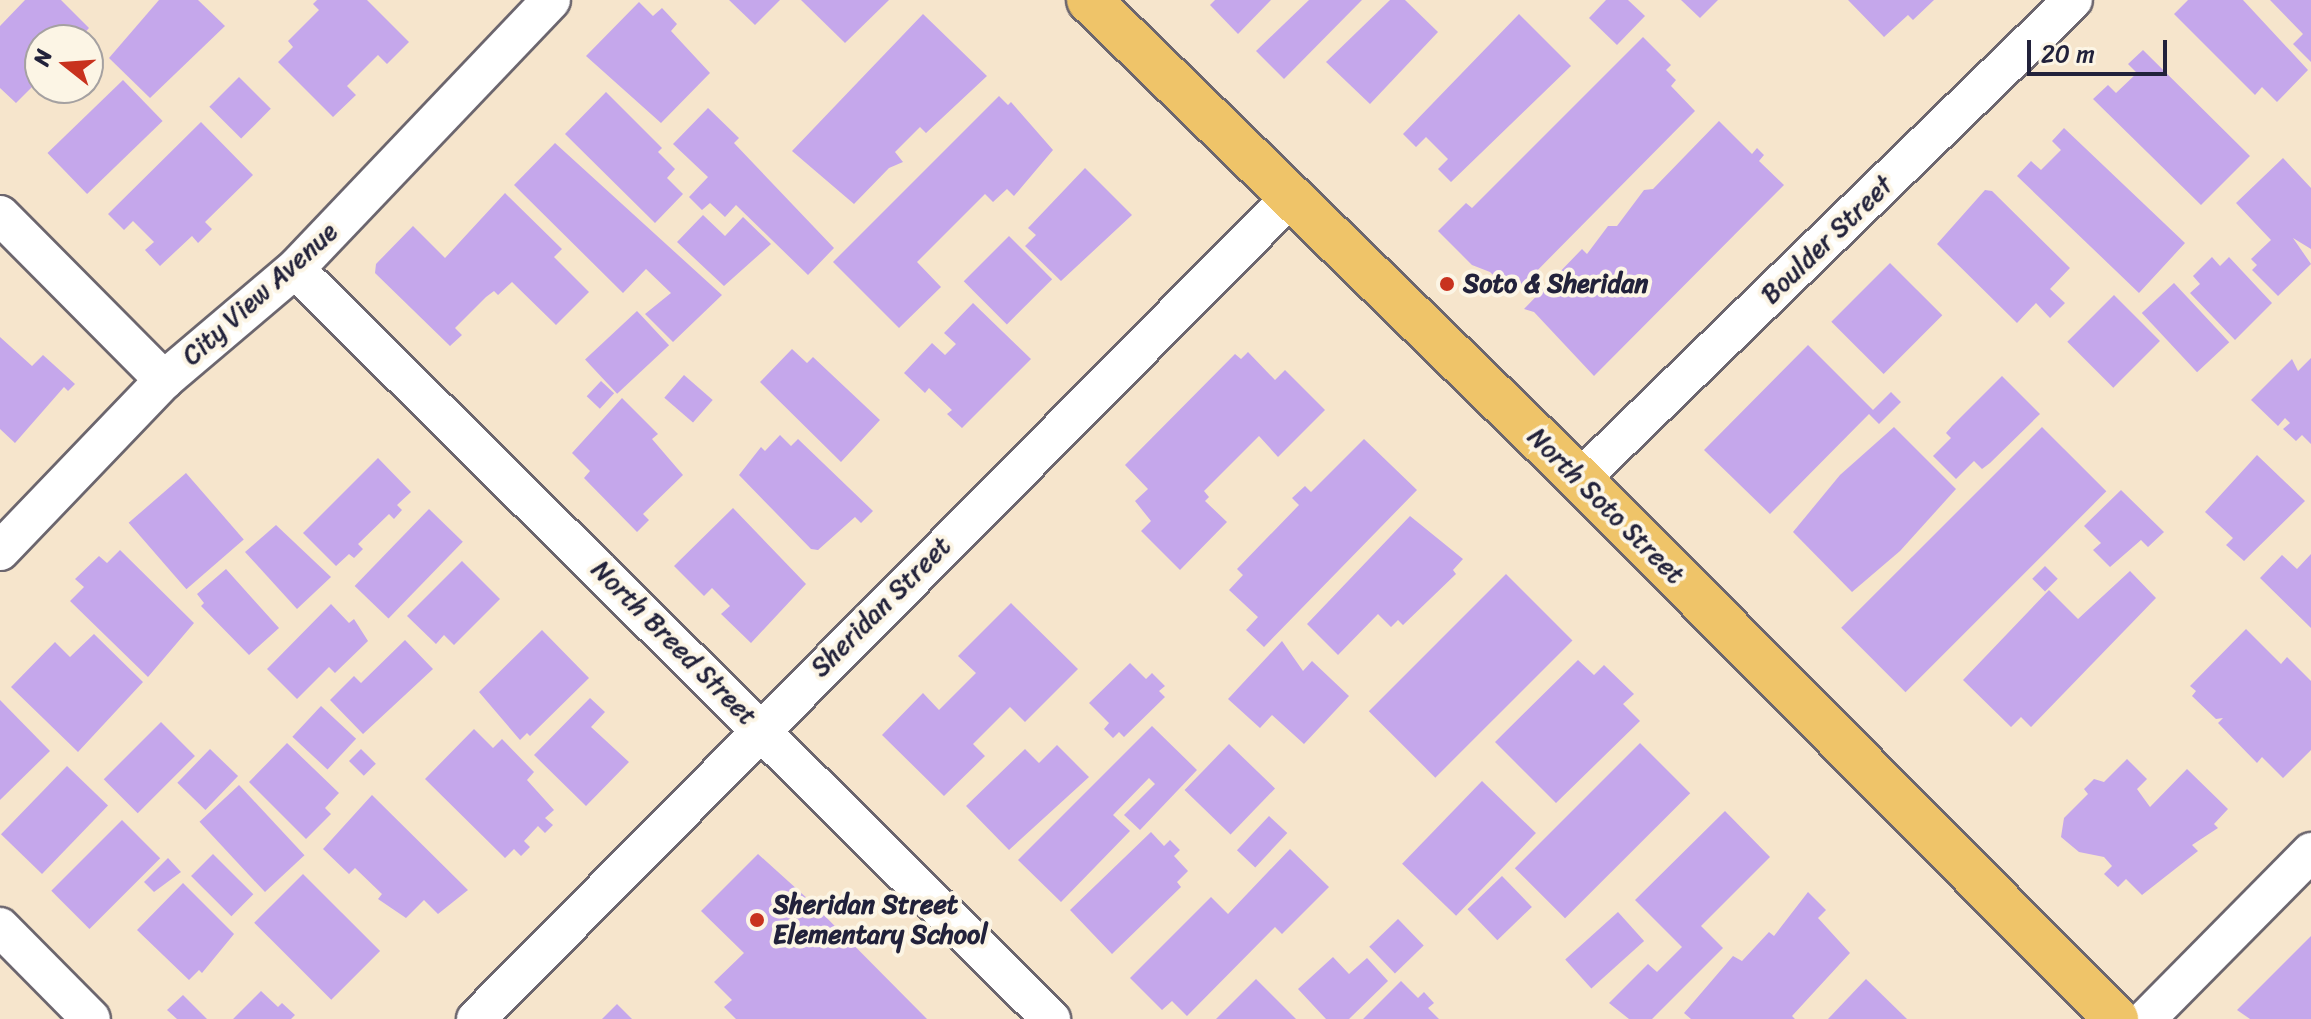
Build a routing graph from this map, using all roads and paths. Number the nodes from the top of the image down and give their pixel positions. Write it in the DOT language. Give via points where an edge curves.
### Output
graph roads {
  1 [pos="551,0"];
  2 [pos="1089,0"];
  3 [pos="2073,0"];
  4 [pos="1289,199"];
  5 [pos="0,215"];
  6 [pos="295,269"];
  7 [pos="164,380"];
  8 [pos="1580,479"];
  9 [pos="0,551"];
  10 [pos="761,729"];
  11 [pos="2311,852"];
  12 [pos="0,927"];
  13 [pos="91,1019"];
  14 [pos="476,1019"];
  15 [pos="1051,1019"];
  16 [pos="2116,1019"];
  17 [pos="2146,1019"];
  1 -- 6 [label="street, City View Avenue"];
  2 -- 4 [label="main road, North Soto Street"];
  3 -- 8 [label="street, Boulder Street"];
  4 -- 8 [label="main road, North Soto Street"];
  4 -- 10 [label="street, Sheridan Street"];
  5 -- 7 [label="street"];
  6 -- 7 [label="street, City View Avenue"];
  6 -- 10 [label="street, North Breed Street"];
  7 -- 9 [label="street, City View Avenue"];
  8 -- 16 [label="main road, North Soto Street"];
  10 -- 14 [label="street, Sheridan Street"];
  10 -- 15 [label="street, North Breed Street"];
  11 -- 17 [label="street"];
  12 -- 13 [label="street"];
}
